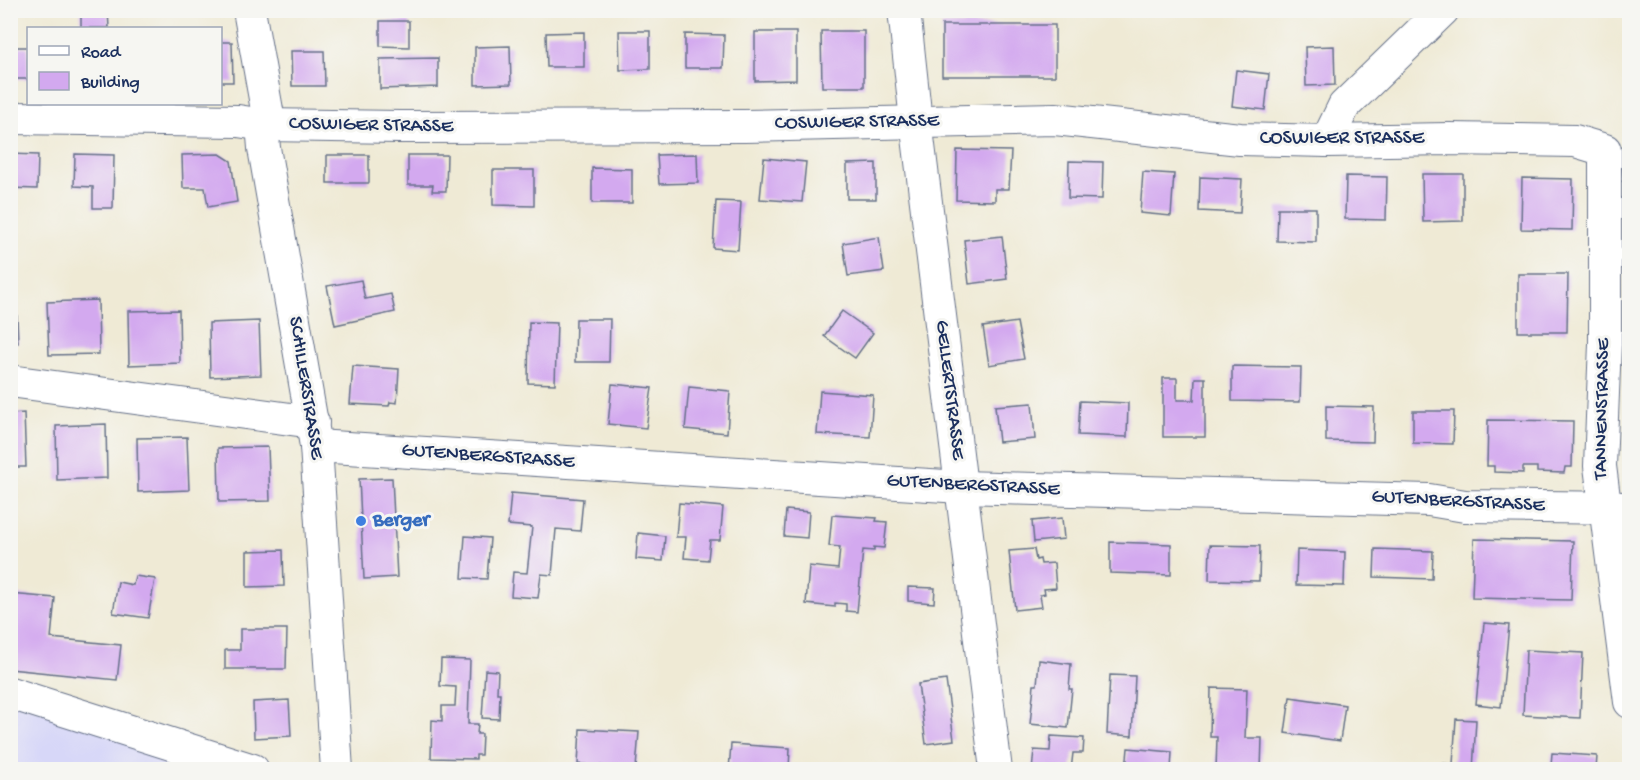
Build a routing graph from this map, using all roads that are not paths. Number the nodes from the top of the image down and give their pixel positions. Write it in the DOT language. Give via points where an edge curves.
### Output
graph roads {
  1 [pos="249,10"];
  2 [pos="904,10"];
  3 [pos="1443,10"];
  4 [pos="10,118"];
  5 [pos="916,121"];
  6 [pos="264,124"];
  7 [pos="1327,141"];
  8 [pos="1616,221"];
  9 [pos="10,381"];
  10 [pos="315,434"];
  11 [pos="961,487"];
  12 [pos="1617,508"];
  13 [pos="10,693"];
  14 [pos="1629,702"];
  15 [pos="253,770"];
  16 [pos="336,770"];
  17 [pos="996,770"];
  1 -- 6 [label="street, SCHILLERSTRASSE" via="267,110"];
  2 -- 5 [label="street, GELLERTSTRASSE"];
  3 -- 7 [label="street" via="1344,106"];
  4 -- 6 [label="street, COSWIGER STRASSE"];
  5 -- 6 [label="street, COSWIGER STRASSE" via="399,128"];
  5 -- 7 [label="street, COSWIGER STRASSE" via="1055,118 1240,139"];
  5 -- 11 [label="street, GELLERTSTRASSE"];
  6 -- 10 [label="street, SCHILLERSTRASSE" via="264,148"];
  7 -- 8 [label="street, COSWIGER STRASSE" via="1575,141 1605,150"];
  8 -- 12 [label="street, TANNENSTRASSE" via="1600,466"];
  9 -- 10 [label="street, GUTENBERGSTRASSE"];
  10 -- 11 [label="street, GUTENBERGSTRASSE"];
  10 -- 16 [label="street, SCHILLERSTRASSE"];
  11 -- 12 [label="street, GUTENBERGSTRASSE"];
  11 -- 17 [label="street, GELLERTSTRASSE"];
  12 -- 14 [label="street, TANNENSTRASSE"];
  13 -- 15 [label="street"];
}
